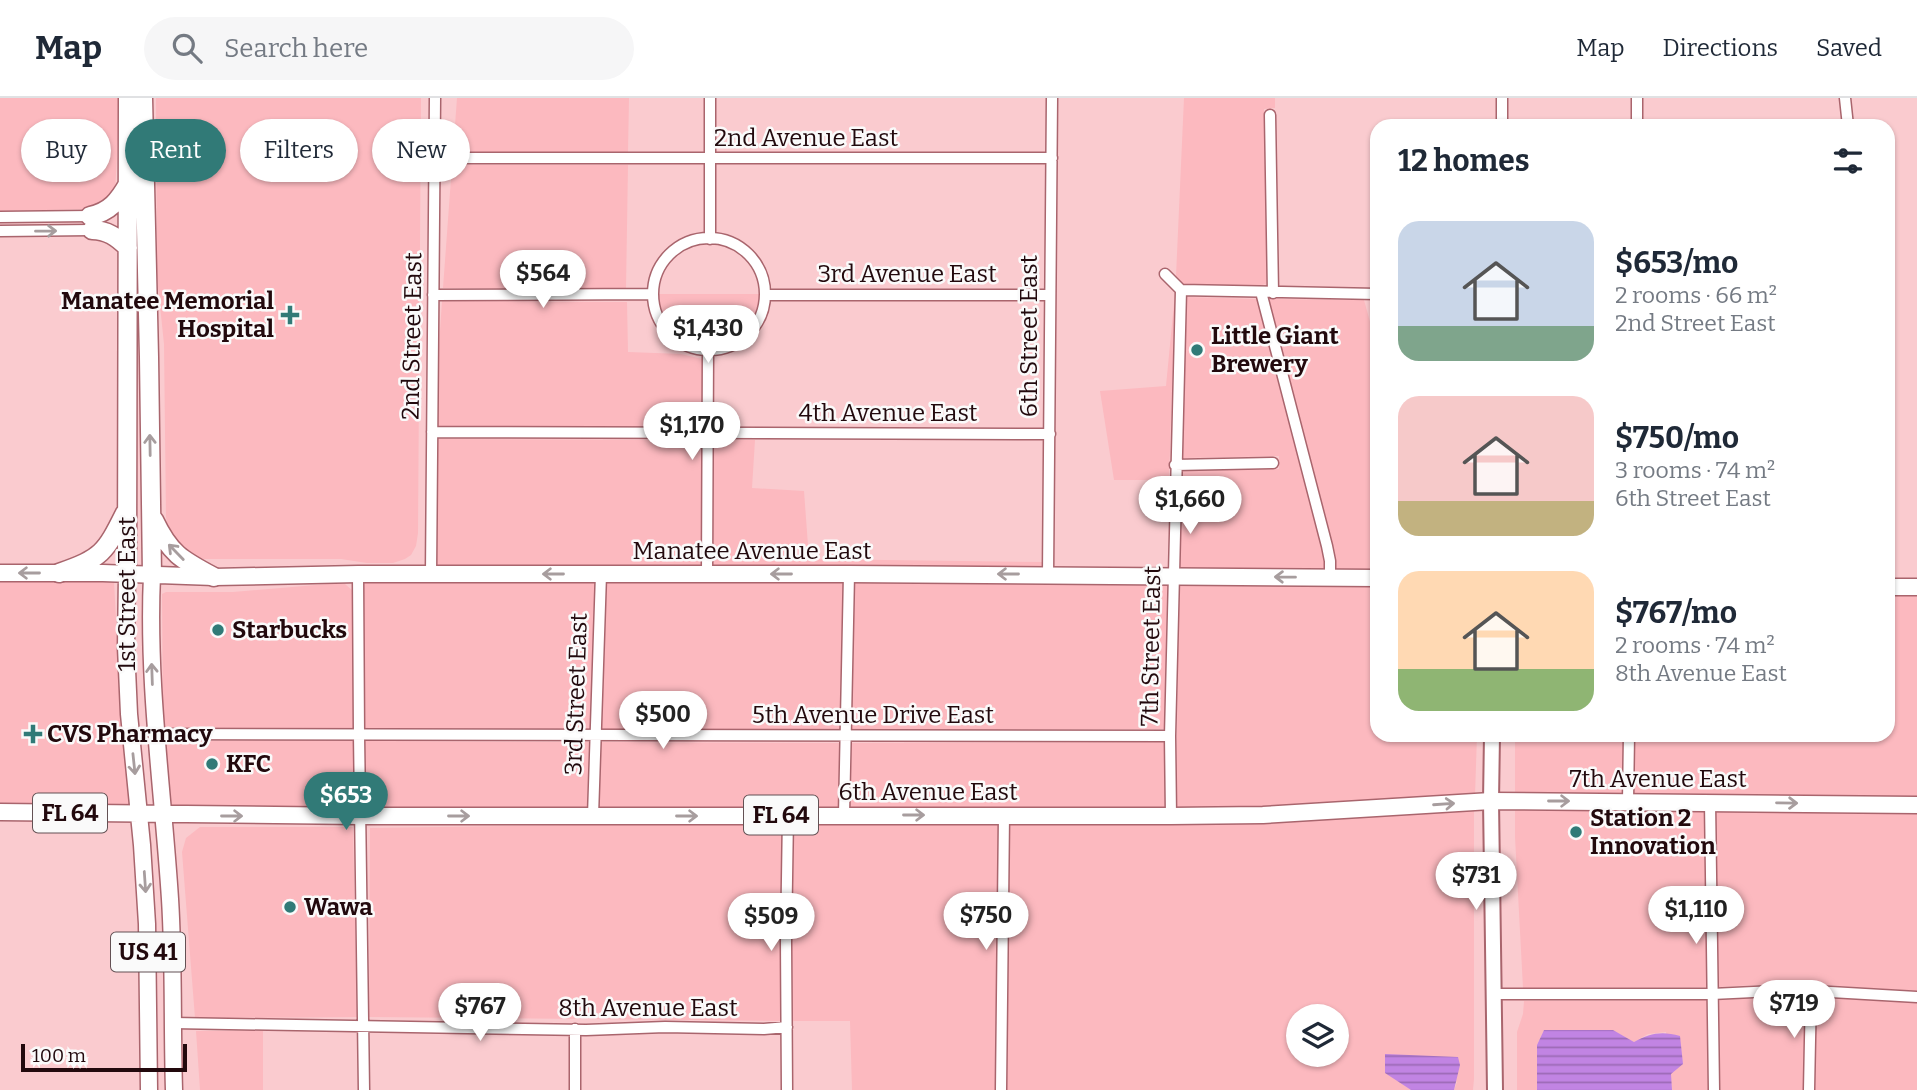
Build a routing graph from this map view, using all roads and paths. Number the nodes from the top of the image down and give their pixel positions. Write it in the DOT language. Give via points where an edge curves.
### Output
graph roads {
  1 [pos="128,98"];
  2 [pos="143,98"];
  3 [pos="435,98"];
  4 [pos="710,98"];
  5 [pos="1052,98"];
  6 [pos="1502,98"];
  7 [pos="1637,98"];
  8 [pos="1845,98"];
  9 [pos="1270,115"];
  10 [pos="435,119"];
  11 [pos="1502,119"];
  12 [pos="1637,119"];
  13 [pos="1847,119"];
  14 [pos="470,158"];
  15 [pos="1052,158"];
  16 [pos="709,159"];
  17 [pos="435,182"];
  18 [pos="128,184"];
  19 [pos="0,217"];
  20 [pos="91,223"];
  21 [pos="0,231"];
  22 [pos="710,239"];
  23 [pos="128,248"];
  24 [pos="1165,274"];
  25 [pos="1181,290"];
  26 [pos="1261,292"];
  27 [pos="1273,293"];
  28 [pos="653,294"];
  29 [pos="1370,294"];
  30 [pos="433,295"];
  31 [pos="765,295"];
  32 [pos="1050,295"];
  33 [pos="708,350"];
  34 [pos="432,432"];
  35 [pos="708,433"];
  36 [pos="1050,434"];
  37 [pos="1273,463"];
  38 [pos="1175,465"];
  39 [pos="127,510"];
  40 [pos="152,514"];
  41 [pos="0,573"];
  42 [pos="59,573"];
  43 [pos="127,573"];
  44 [pos="431,573"];
  45 [pos="601,573"];
  46 [pos="358,574"];
  47 [pos="708,574"];
  48 [pos="849,574"];
  49 [pos="152,575"];
  50 [pos="1048,575"];
  51 [pos="1173,576"];
  52 [pos="214,577"];
  53 [pos="1330,578"];
  54 [pos="1370,578"];
  55 [pos="1895,587"];
  56 [pos="1917,587"];
  57 [pos="156,734"];
  58 [pos="359,735"];
  59 [pos="595,736"];
  60 [pos="846,736"];
  61 [pos="1170,736"];
  62 [pos="1492,742"];
  63 [pos="1629,742"];
  64 [pos="1491,801"];
  65 [pos="1628,801"];
  66 [pos="1710,802"];
  67 [pos="1917,805"];
  68 [pos="1398,807"];
  69 [pos="0,812"];
  70 [pos="139,814"];
  71 [pos="163,815"];
  72 [pos="789,815"];
  73 [pos="844,815"];
  74 [pos="1004,815"];
  75 [pos="361,816"];
  76 [pos="593,816"];
  77 [pos="1171,816"];
  78 [pos="1811,990"];
  79 [pos="1495,994"];
  80 [pos="1712,994"];
  81 [pos="1917,997"];
  82 [pos="173,1023"];
  83 [pos="363,1025"];
  84 [pos="787,1027"];
  85 [pos="575,1030"];
  86 [pos="149,1090"];
  87 [pos="174,1090"];
  88 [pos="364,1090"];
  89 [pos="575,1090"];
  90 [pos="788,1090"];
  91 [pos="1000,1090"];
  92 [pos="1495,1090"];
  93 [pos="1714,1090"];
  94 [pos="1809,1090"];
  1 -- 18 [label="highway, US 41"];
  40 -- 2 [label="highway, 1st Street East / US 41, one-way"];
  3 -- 10 [label="street, 2nd Street East"];
  4 -- 16 [label="street"];
  5 -- 15 [label="street, 6th Street East"];
  6 -- 11 [label="street"];
  7 -- 12 [label="street"];
  8 -- 13 [label="street"];
  9 -- 27 [label="street"];
  14 -- 16 [label="street, 2nd Avenue East"];
  15 -- 16 [label="street, 2nd Avenue East"];
  15 -- 32 [label="street, 6th Street East"];
  16 -- 22 [label="street"];
  17 -- 30 [label="street, 2nd Street East"];
  18 -- 20 [label="highway" via="113,206"];
  18 -- 23 [label="highway, US 41"];
  19 -- 20 [label="street"];
  21 -- 20 [label="street, one-way"];
  20 -- 23 [label="highway"];
  22 -- 28 [label="street" via="685,244 669,255 656,276"];
  22 -- 31 [label="street" via="731,243 755,262"];
  23 -- 39 [label="highway, US 41"];
  24 -- 25 [label="street"];
  25 -- 26 [label="street"];
  25 -- 38 [label="street, 7th Street East"];
  26 -- 27 [label="street"];
  26 -- 53 [label="street" via="1331,561"];
  27 -- 29 [label="street"];
  28 -- 30 [label="street"];
  28 -- 33 [label="street" via="657,314 669,333 685,344"];
  30 -- 34 [label="street, 2nd Street East"];
  31 -- 32 [label="street, 3rd Avenue East"];
  31 -- 33 [label="street" via="760,317 748,334 731,345"];
  32 -- 36 [label="street, 6th Street East"];
  33 -- 35 [label="street"];
  34 -- 35 [label="street, 4th Avenue East"];
  34 -- 44 [label="street, 2nd Street East"];
  35 -- 36 [label="street, 4th Avenue East"];
  35 -- 47 [label="street"];
  36 -- 50 [label="street, 6th Street East"];
  37 -- 38 [label="street"];
  38 -- 51 [label="street, 7th Street East"];
  39 -- 42 [label="highway" via="100,555"];
  39 -- 43 [label="highway, US 41"];
  40 -- 49 [label="highway, 1st Street East / US 41"];
  52 -- 40 [label="highway, one-way" via="170,549"];
  42 -- 41 [label="main road, Manatee Avenue East, one-way"];
  42 -- 43 [label="main road, Manatee Avenue East"];
  43 -- 49 [label="main road, Manatee Avenue East"];
  43 -- 70 [label="main road, US 41, one-way" via="129,713"];
  45 -- 44 [label="main road, Manatee Avenue East, one-way"];
  44 -- 46 [label="main road, Manatee Avenue East"];
  45 -- 47 [label="main road, Manatee Avenue East"];
  45 -- 59 [label="street, 3rd Street East"];
  46 -- 52 [label="main road, Manatee Avenue East"];
  46 -- 58 [label="street"];
  48 -- 47 [label="main road, Manatee Avenue East, one-way"];
  50 -- 48 [label="main road, Manatee Avenue East, one-way"];
  48 -- 60 [label="street"];
  49 -- 52 [label="main road, Manatee Avenue East"];
  57 -- 49 [label="main road, 1st Street East / US 41, one-way"];
  50 -- 51 [label="main road, Manatee Avenue East"];
  53 -- 51 [label="main road, Manatee Avenue East, one-way"];
  51 -- 61 [label="street, 7th Street East"];
  53 -- 54 [label="main road, Manatee Avenue East"];
  55 -- 56 [label="main road"];
  57 -- 58 [label="street, 5th Avenue Drive East"];
  57 -- 71 [label="main road, 1st Street East / US 41"];
  58 -- 59 [label="street, 5th Avenue Drive East"];
  58 -- 75 [label="street"];
  59 -- 60 [label="street, 5th Avenue Drive East"];
  59 -- 76 [label="street, 3rd Street East"];
  60 -- 61 [label="street, 5th Avenue Drive East"];
  60 -- 73 [label="street"];
  61 -- 77 [label="street, 7th Street East"];
  62 -- 64 [label="street"];
  63 -- 65 [label="street"];
  64 -- 65 [label="main road, 7th Avenue East / FL 64, one-way"];
  68 -- 64 [label="main road, 7th Avenue East / FL 64, one-way"];
  64 -- 79 [label="street"];
  65 -- 66 [label="main road, 7th Avenue East / FL 64"];
  66 -- 67 [label="main road, 7th Avenue East / FL 64, one-way"];
  66 -- 80 [label="street"];
  68 -- 77 [label="main road, 6th Avenue East / FL 64"];
  69 -- 70 [label="main road, FL 64"];
  70 -- 71 [label="main road, FL 64"];
  70 -- 86 [label="main road, US 41, one-way" via="148,924"];
  71 -- 75 [label="main road, 6th Avenue East / FL 64, one-way"];
  71 -- 82 [label="main road, 1st Street East / US 41"];
  72 -- 73 [label="main road, 6th Avenue East / FL 64"];
  76 -- 72 [label="main road, 6th Avenue East / FL 64, one-way"];
  72 -- 84 [label="street"];
  73 -- 74 [label="main road, 6th Avenue East / FL 64, one-way"];
  74 -- 77 [label="main road, 6th Avenue East / FL 64"];
  74 -- 91 [label="street"];
  75 -- 76 [label="main road, 6th Avenue East / FL 64, one-way"];
  75 -- 83 [label="street"];
  78 -- 80 [label="street"];
  78 -- 81 [label="street"];
  78 -- 94 [label="street"];
  79 -- 80 [label="street"];
  79 -- 92 [label="street"];
  80 -- 93 [label="street"];
  82 -- 83 [label="street, 8th Avenue East"];
  82 -- 87 [label="main road, 1st Street East / US 41"];
  83 -- 85 [label="street, 8th Avenue East"];
  83 -- 88 [label="street"];
  84 -- 85 [label="street, 8th Avenue East"];
  84 -- 90 [label="street"];
  85 -- 89 [label="street"];
}
